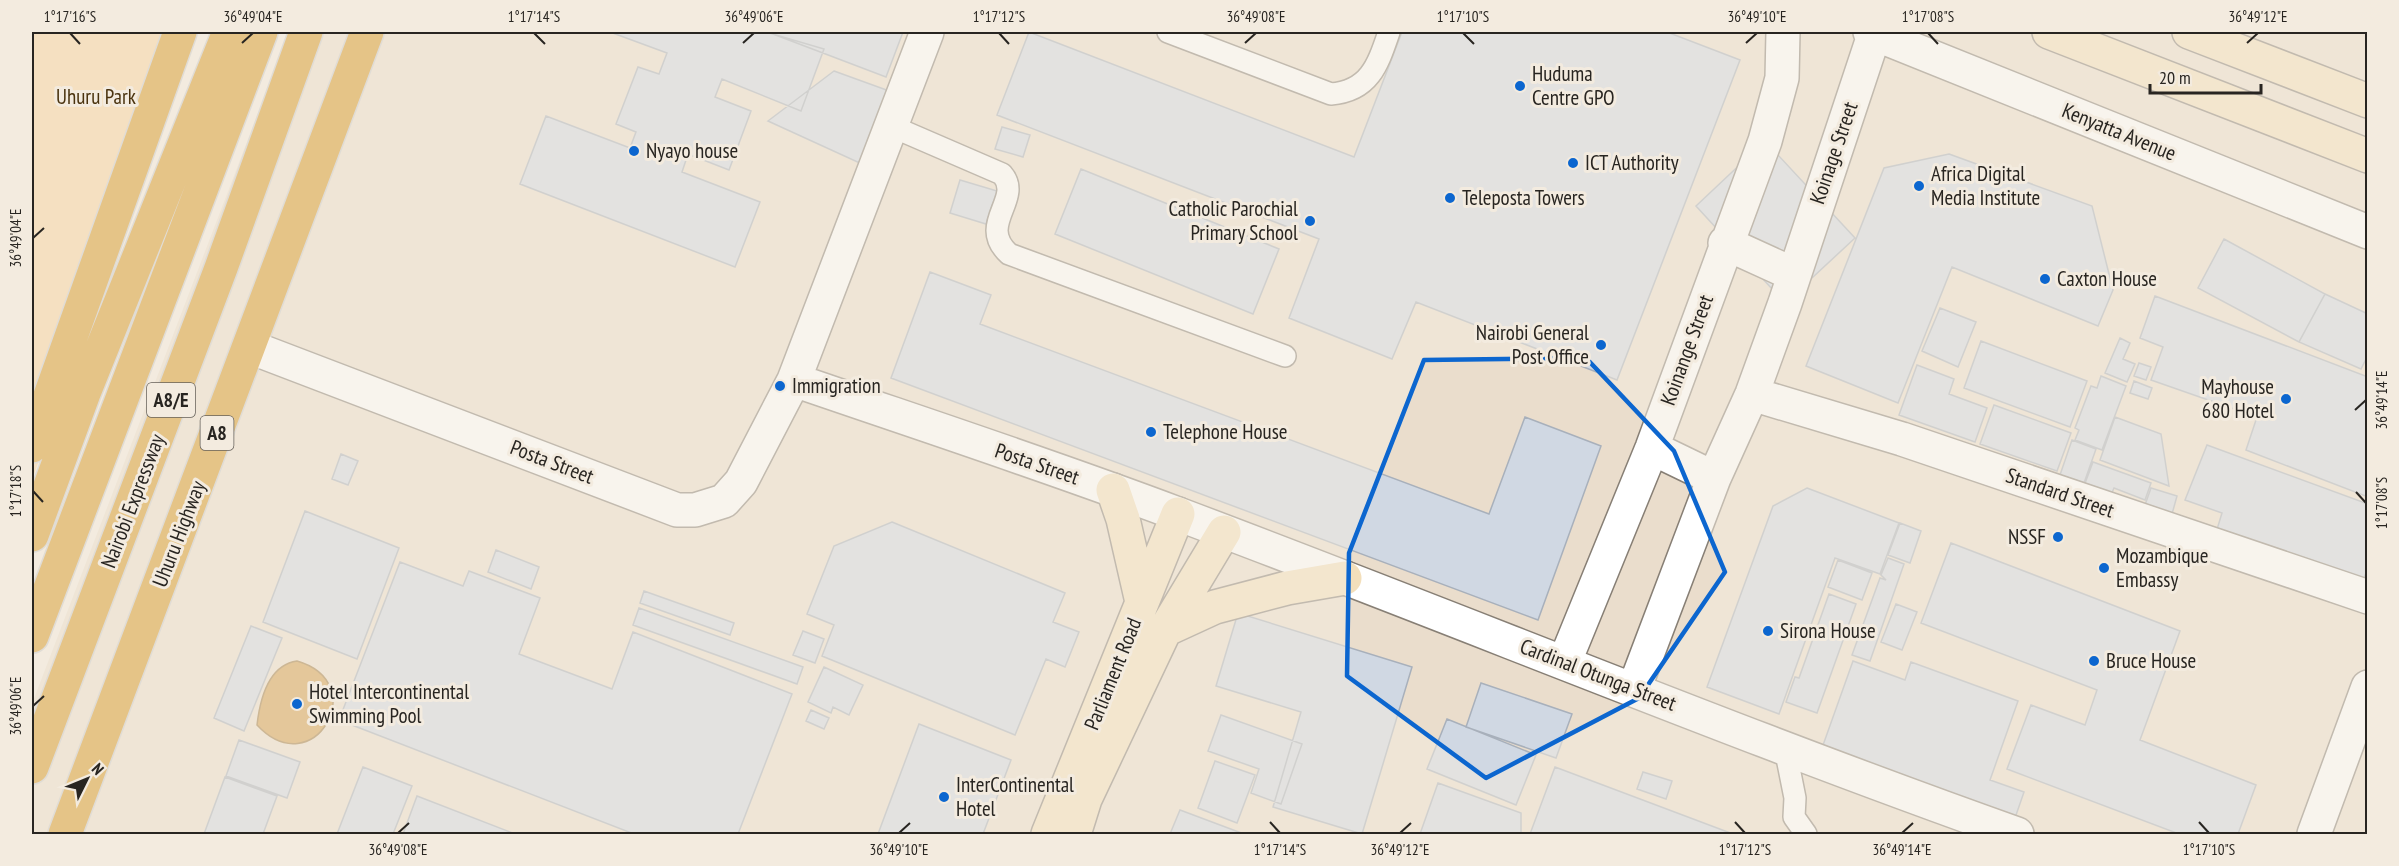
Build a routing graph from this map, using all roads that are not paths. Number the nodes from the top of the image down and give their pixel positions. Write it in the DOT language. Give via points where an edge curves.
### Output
graph roads {
  1 [pos="180,32"];
  2 [pos="229,32"];
  3 [pos="261,32"];
  4 [pos="306,32"];
  5 [pos="367,32"];
  6 [pos="927,32"];
  7 [pos="1168,32"];
  8 [pos="1389,32"];
  9 [pos="1783,32"];
  10 [pos="1873,32"];
  11 [pos="2049,32"];
  12 [pos="2189,32"];
  13 [pos="2367,101"];
  14 [pos="891,126"];
  15 [pos="2367,156"];
  16 [pos="2367,232"];
  17 [pos="1725,243"];
  18 [pos="1793,274"];
  19 [pos="250,346"];
  20 [pos="1285,357"];
  21 [pos="794,380"];
  22 [pos="1752,394"];
  23 [pos="32,446"];
  24 [pos="1652,448"];
  25 [pos="1714,478"];
  26 [pos="1113,490"];
  27 [pos="1178,514"];
  28 [pos="1224,532"];
  29 [pos="32,535"];
  30 [pos="1345,578"];
  31 [pos="2367,597"];
  32 [pos="1142,602"];
  33 [pos="1166,630"];
  34 [pos="32,636"];
  35 [pos="1564,662"];
  36 [pos="2367,687"];
  37 [pos="1634,689"];
  38 [pos="1785,748"];
  39 [pos="32,767"];
  40 [pos="65,834"];
  41 [pos="1048,834"];
  42 [pos="1074,834"];
  43 [pos="1806,834"];
  44 [pos="2017,834"];
  45 [pos="2314,834"];
  1 -- 23 [label="highway"];
  2 -- 29 [label="highway" via="84,393"];
  3 -- 34 [label="highway, A8/E"];
  4 -- 39 [label="highway, Nairobi Expressway / A8/E"];
  5 -- 19 [label="highway, Uhuru Highway / A8"];
  6 -- 14 [label="street, Posta Street"];
  7 -- 8 [label="lane" via="1331,94 1348,93 1358,87 1379,62"];
  9 -- 17 [label="street, Koinange Street" via="1782,78 1765,141"];
  10 -- 16 [label="street, Kenyatta Avenue"];
  10 -- 18 [label="street, Koinage Street"];
  11 -- 15 [label="street"];
  12 -- 13 [label="street"];
  14 -- 20 [label="lane" via="1002,174 1008,189 995,232 1009,254"];
  14 -- 21 [label="street, Posta Street"];
  17 -- 18 [label="street"];
  17 -- 24 [label="street, Koinange Street"];
  18 -- 22 [label="street, Koinage Street"];
  19 -- 21 [label="street, Posta Street" via="677,510 695,510 724,501 741,482"];
  19 -- 40 [label="highway, Uhuru Highway / A8"];
  21 -- 26 [label="street, Posta Street"];
  22 -- 25 [label="street, Koinage Street"];
  22 -- 31 [label="street, Standard Street" via="1902,440"];
  24 -- 25 [label="street"];
  24 -- 35 [label="street, Koinange Street"];
  25 -- 37 [label="street, Koinage Street"];
  26 -- 27 [label="street, Posta Street"];
  26 -- 32 [label="street"];
  27 -- 28 [label="street, Cardinal Otunga Street"];
  27 -- 32 [label="street, Parliament Road"];
  28 -- 30 [label="street, Cardinal Otunga Street"];
  28 -- 33 [label="street, Parliament Road"];
  30 -- 33 [label="street" via="1215,607"];
  30 -- 35 [label="street, Cardinal Otunga Street"];
  32 -- 41 [label="street, Parliament Road"];
  33 -- 42 [label="street, Parliament Road" via="1085,799"];
  35 -- 37 [label="street, Cardinal Otunga Street"];
  36 -- 45 [label="street"];
  37 -- 38 [label="street, Cardinal Otunga Street"];
  38 -- 43 [label="lane" via="1795,798 1794,817"];
  38 -- 44 [label="street, Cardinal Otunga Street"];
}
